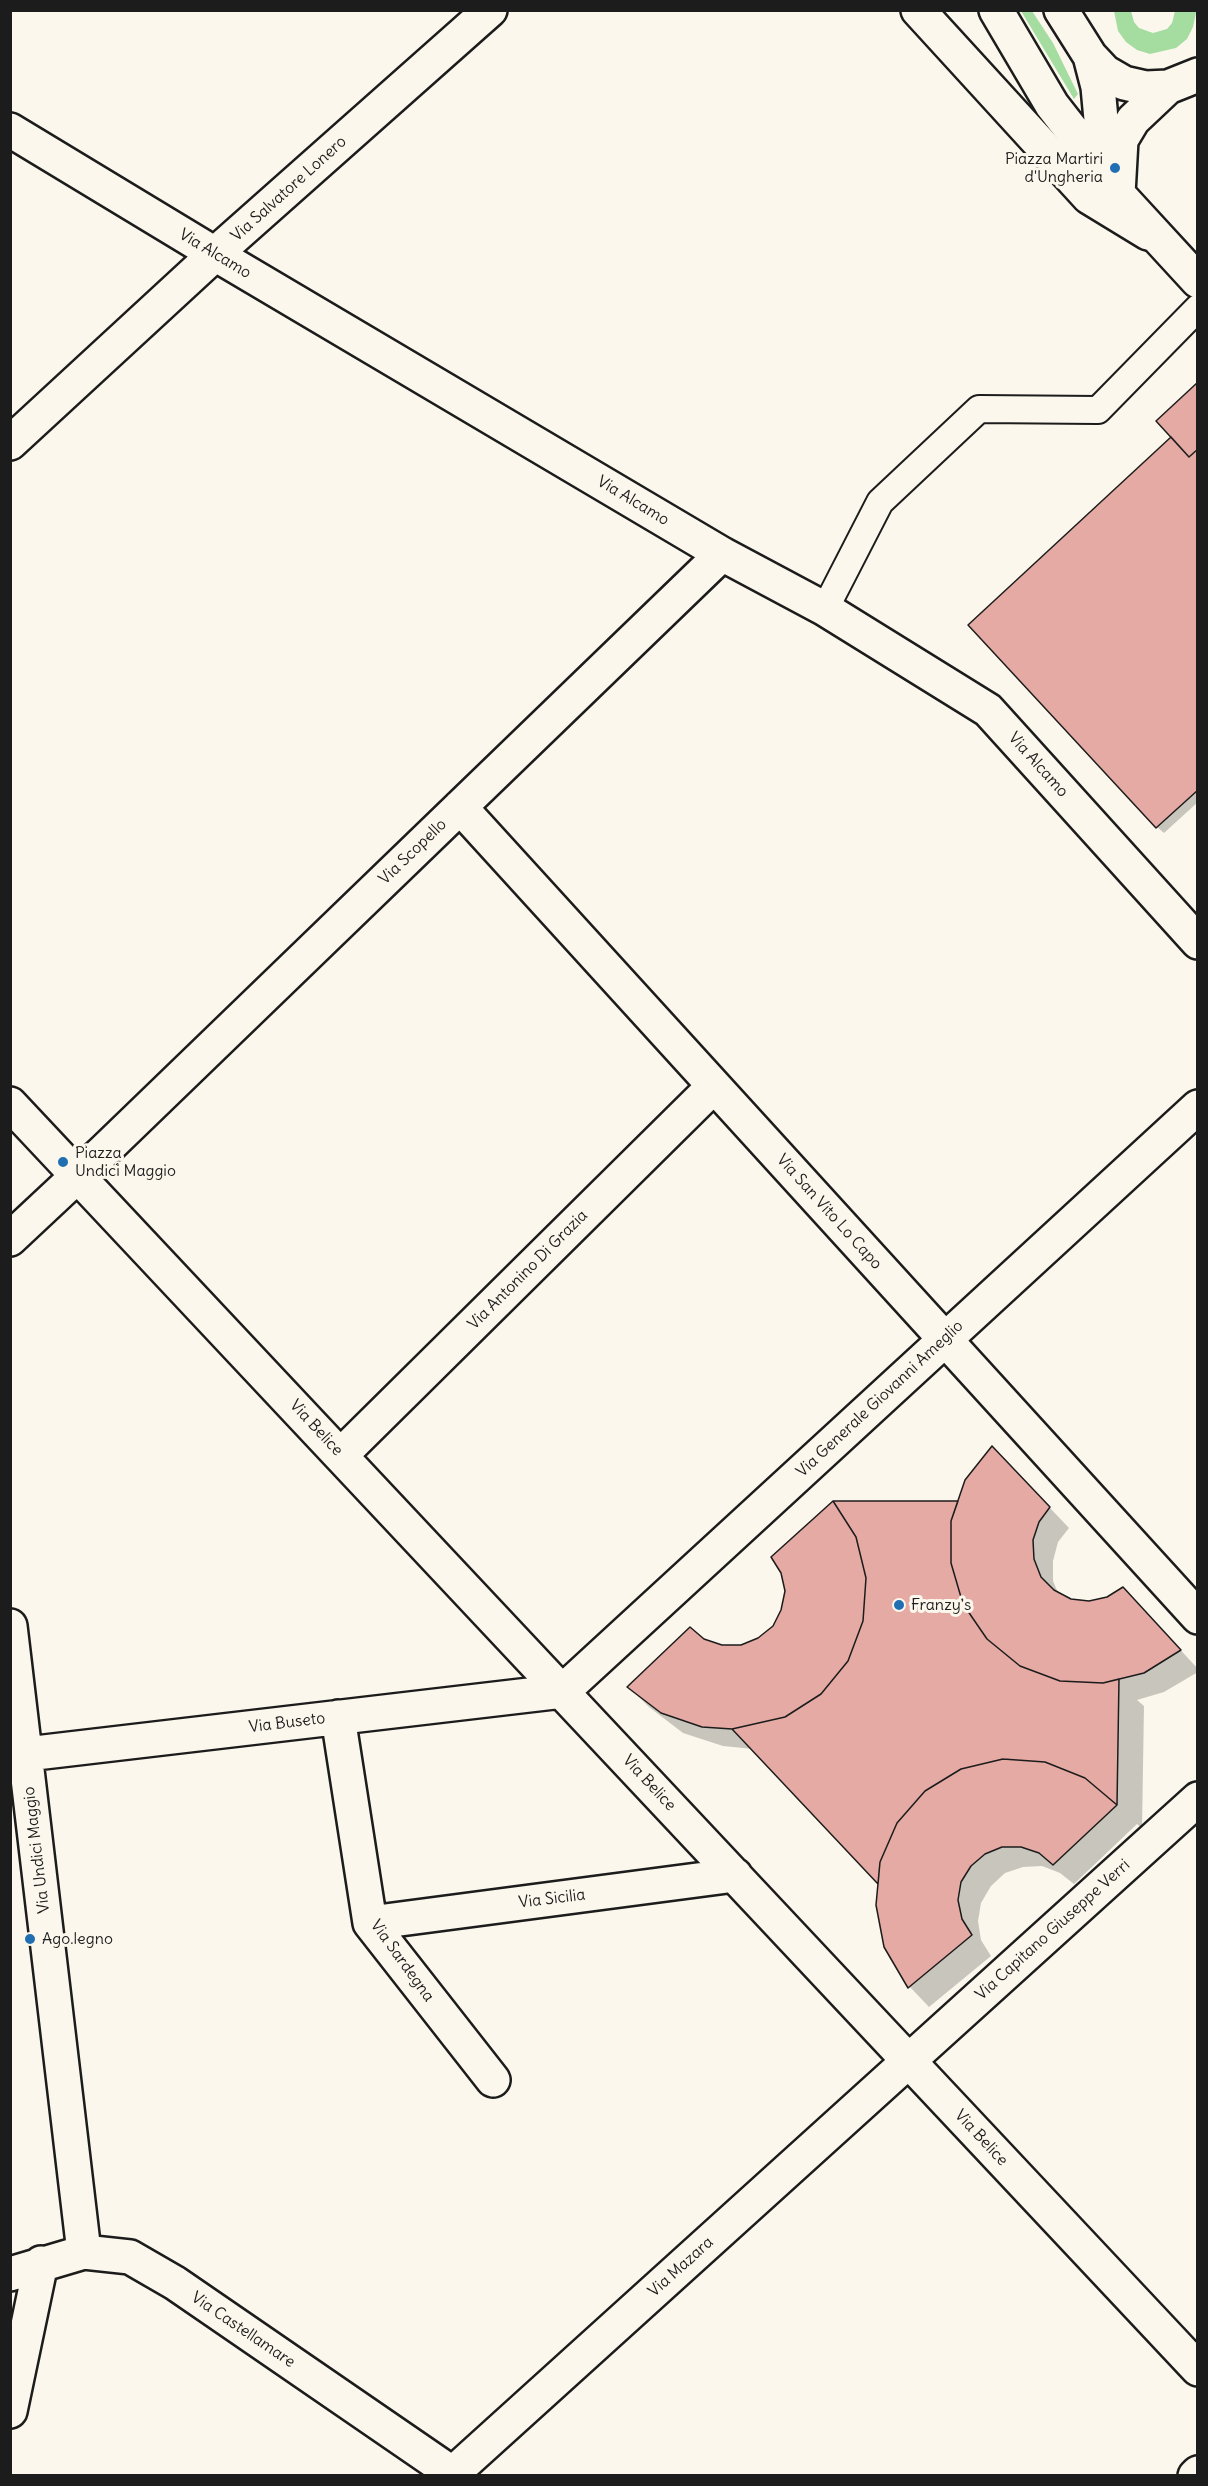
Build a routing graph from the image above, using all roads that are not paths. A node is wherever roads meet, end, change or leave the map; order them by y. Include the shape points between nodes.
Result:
1 (490, 10) edge
2 (918, 10) edge
3 (996, 10) edge
4 (1061, 10) edge
5 (1081, 34) edge
6 (1187, 82) edge
7 (10, 130) edge
8 (1112, 184) junction
9 (1160, 240) junction
10 (215, 254) junction
11 (1197, 281) edge
12 (1197, 308) edge
13 (10, 443) edge
14 (722, 554) junction
15 (825, 609) junction
16 (460, 807) junction
17 (1197, 942) edge
18 (714, 1086) junction
19 (10, 1104) edge
20 (1197, 1107) edge
21 (89, 1186) junction
22 (10, 1239) edge
23 (945, 1340) junction
24 (341, 1455) junction
25 (1197, 1617) edge
26 (10, 1626) edge
27 (563, 1691) junction
28 (338, 1717) junction
29 (18, 1755) edge
30 (1197, 1799) edge
31 (735, 1875) junction
32 (370, 1923) junction
33 (909, 2061) junction
34 (492, 2080) dead end
35 (84, 2252) junction
36 (41, 2263) junction
37 (10, 2274) edge
38 (1197, 2369) edge
39 (10, 2411) edge
40 (453, 2475) edge

1 - 10 street, Via Salvatore Lonero
2 - 9 street via 1089,196
3 - 8 street via 1052,105
4 - 5 street
5 - 6 street via 1105,72 1124,83 1146,88
5 - 8 street via 1098,87
6 - 8 street via 1132,120 1121,140
7 - 10 street, Via Alcamo
8 - 9 street
9 - 11 street
10 - 13 street, Via Salvatore Lonero
10 - 14 street, Via Alcamo
12 - 15 lane via 1098,410 979,409 880,502
14 - 15 street, Via Alcamo
14 - 16 street, Via Scopello
15 - 17 street, Via Alcamo via 988,710
16 - 18 street, Via San Vito Lo Capo
16 - 21 street, Via Scopello via 104,1151
18 - 23 street, Via San Vito Lo Capo
18 - 24 street, Via Antonino Di Grazia
19 - 21 street, Via Belice
20 - 23 street, Via Generale Giovanni Ameglio
21 - 22 street, Via Scopello
21 - 24 street, Via Belice
23 - 25 street, Via San Vito Lo Capo
23 - 27 street, Via Generale Giovanni Ameglio
24 - 27 street, Via Belice
26 - 29 street, Via Undici Maggio
27 - 28 street, Via Buseto
27 - 31 street, Via Belice
28 - 29 street, Via Buseto
28 - 32 street, Via Sardegna
29 - 35 street, Via Undici Maggio
30 - 33 street, Via Capitano Giuseppe Verri
31 - 32 street, Via Sicilia
31 - 33 street, Via Belice
32 - 34 street, Via Sardegna
33 - 38 street, Via Belice
33 - 40 street, Via Mazara
35 - 36 street, Via Castellamare
35 - 40 street, Via Castellamare via 130,2258 175,2283
36 - 37 street, Via Castellamare
36 - 39 street

